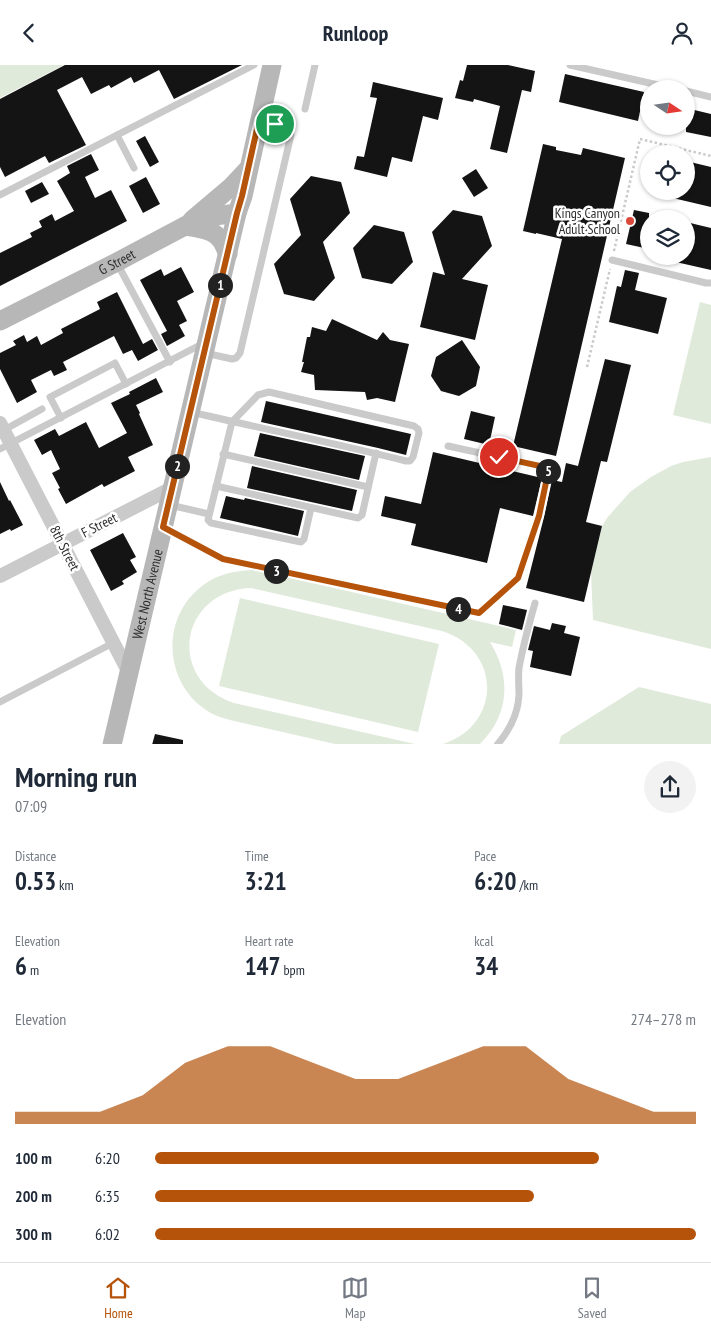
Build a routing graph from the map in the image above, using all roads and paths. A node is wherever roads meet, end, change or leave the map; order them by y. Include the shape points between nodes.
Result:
1 (315, 65) edge
2 (570, 65) edge
3 (265, 66) edge
4 (640, 81) edge
5 (695, 93) edge
6 (711, 97) edge
7 (305, 109) dead end
8 (259, 120) junction
9 (117, 135) junction
10 (711, 156) edge
11 (134, 168) dead end
12 (248, 169) junction
13 (0, 195) edge
14 (237, 213) junction
15 (185, 225) junction
16 (228, 254) junction
17 (612, 260) junction
18 (117, 262) junction
19 (711, 283) edge
20 (0, 321) edge
21 (206, 347) junction
22 (170, 362) junction
23 (587, 367) dead end
24 (126, 384) junction
25 (42, 409) dead end
26 (190, 412) junction
27 (61, 418) junction
28 (232, 421) junction
29 (2, 426) edge
30 (5, 446) edge
31 (448, 446) dead end
32 (376, 453) junction
33 (223, 454) junction
34 (216, 486) junction
35 (368, 487) junction
36 (170, 496) junction
37 (311, 508) junction
38 (209, 514) junction
39 (163, 527) junction
40 (62, 544) junction
41 (0, 576) edge
42 (534, 603) dead end
43 (113, 643) junction
44 (130, 673) junction
45 (0, 702) edge
46 (112, 744) edge
47 (498, 744) edge

1 - 7 lane
2 - 4 lane
3 - 8 street, West North Avenue
3 - 9 lane
5 - 6 lane
8 - 12 street, West North Avenue
8 - 21 lane via 284,126 291,135 240,353 232,359
9 - 11 lane
9 - 13 lane
10 - 17 path via 640,139
12 - 14 street, West North Avenue
12 - 15 street
14 - 15 street, G Street via 200,218
14 - 16 street, West North Avenue
15 - 16 street via 216,235
15 - 18 street, G Street
16 - 21 street, West North Avenue
17 - 19 lane
17 - 23 path
18 - 20 street, G Street
18 - 22 lane
21 - 22 lane
21 - 26 street, West North Avenue
22 - 24 lane
24 - 27 lane
24 - 27 lane via 115,363 50,397
25 - 29 lane
26 - 28 lane
26 - 36 street, West North Avenue
27 - 30 lane
28 - 32 lane
28 - 32 lane via 258,395 269,392 418,429 410,461
28 - 33 lane
29 - 30 street, 8th Street
30 - 40 street, 8th Street
31 - 39 lane via 549,468 539,516 518,578 479,613 223,559
32 - 35 lane
33 - 34 lane
33 - 35 lane
34 - 37 lane
34 - 38 lane
35 - 37 lane via 362,515 358,518
36 - 38 lane
36 - 39 street, West North Avenue
36 - 40 street, F Street
37 - 38 lane via 301,543 211,523
39 - 44 street, West North Avenue
40 - 41 street, F Street
40 - 43 street, 8th Street
42 - 47 lane via 519,670 518,706 513,722
43 - 44 street, 8th Street
43 - 45 lane
44 - 46 street, West North Avenue

